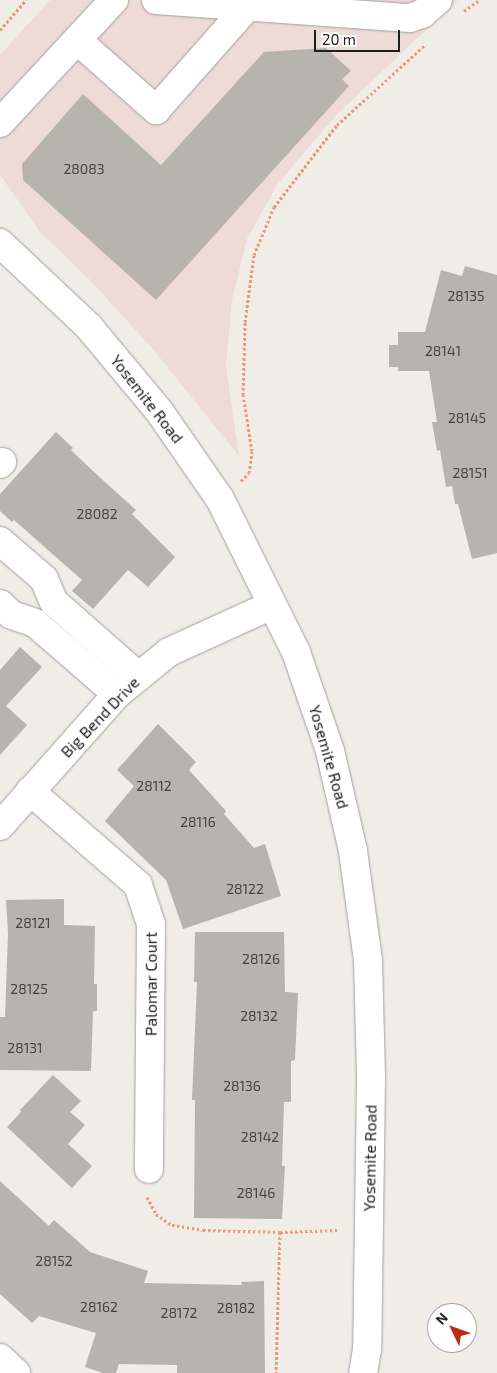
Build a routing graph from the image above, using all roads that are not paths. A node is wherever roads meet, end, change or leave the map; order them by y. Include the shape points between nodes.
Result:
1 (114, 0) edge
2 (156, 0) edge
3 (248, 6) junction
4 (449, 7) edge
5 (77, 40) junction
6 (0, 123) edge
7 (0, 243) edge
8 (0, 541) edge
9 (54, 602) junction
10 (0, 604) edge
11 (272, 605) junction
12 (35, 623) junction
13 (139, 676) junction
14 (117, 694) junction
15 (30, 791) junction
16 (0, 826) edge
17 (149, 1169) road end
18 (0, 1358) edge
19 (16, 1373) edge
20 (364, 1373) edge

1 - 5 street
2 - 3 street
3 - 4 street via 409,18
3 - 5 street via 156,110
5 - 6 street
7 - 11 street, Yosemite Road via 89,327 159,411 220,499
8 - 9 street via 44,579
9 - 12 street
9 - 13 street
10 - 12 street via 12,615
11 - 13 street, Big Bend Drive via 169,652
11 - 20 street, Yosemite Road via 296,652 330,751 353,851 368,960 371,1080
12 - 14 street
13 - 14 street, Big Bend Drive
14 - 15 street, Big Bend Drive
15 - 16 street, Big Bend Drive
15 - 17 street, Palomar Court via 138,884 151,924
18 - 19 street

